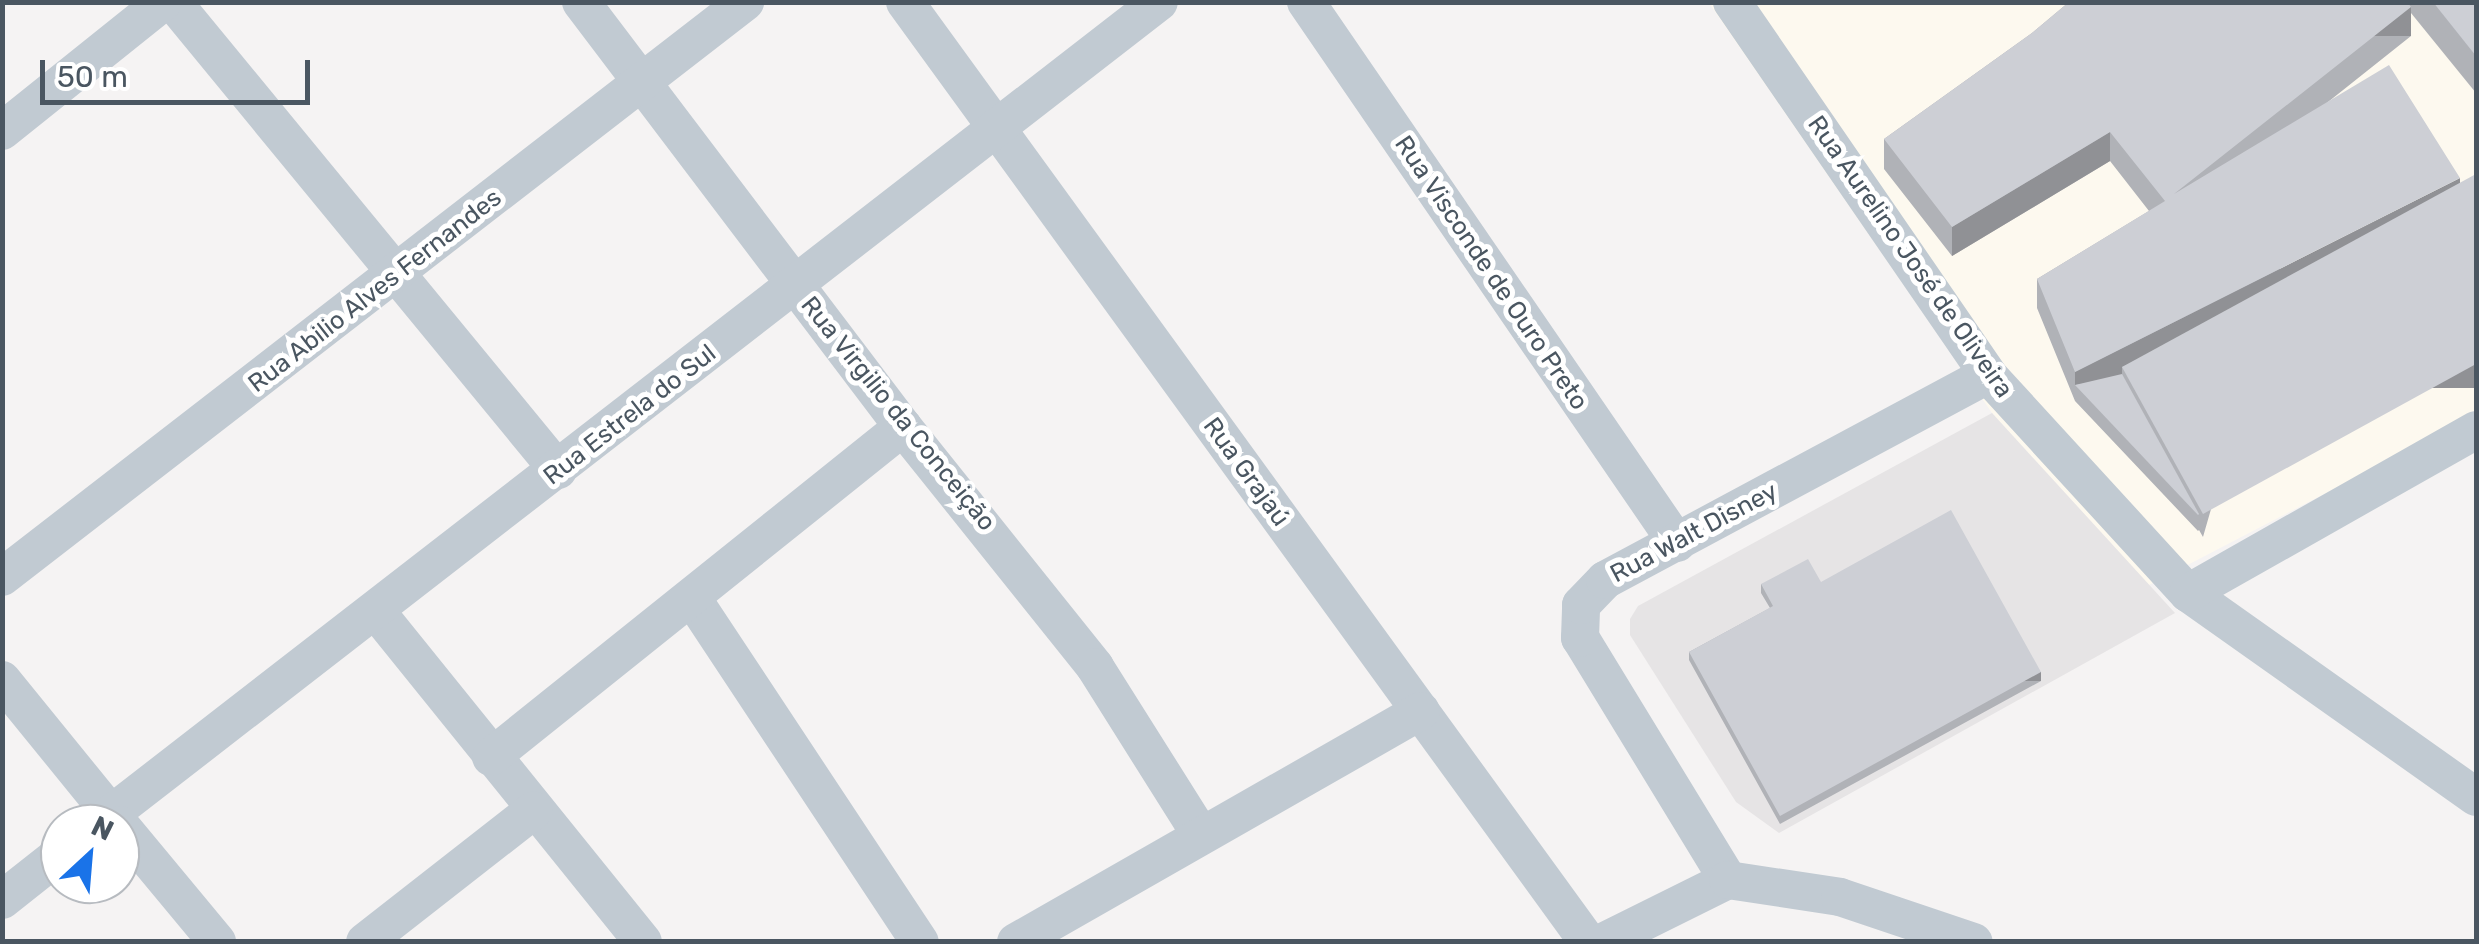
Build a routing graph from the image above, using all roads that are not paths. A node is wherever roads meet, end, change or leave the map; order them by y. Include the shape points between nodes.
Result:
1 (162, 2) edge
2 (173, 2) edge
3 (582, 2) edge
4 (745, 2) edge
5 (905, 2) edge
6 (1159, 2) edge
7 (1306, 2) edge
8 (1732, 2) edge
9 (644, 84) junction
10 (2, 131) edge
11 (997, 131) junction
12 (396, 274) junction
13 (796, 288) junction
14 (1988, 375) junction
15 (903, 427) junction
16 (2476, 430) edge
17 (558, 470) junction
18 (1677, 543) junction
19 (2, 577) edge
20 (2188, 593) junction
21 (694, 601) junction
22 (376, 610) junction
23 (2, 680) edge
24 (1421, 711) junction
25 (491, 757) junction
26 (2476, 797) edge
27 (98, 804) edge
28 (134, 804) edge
29 (534, 810) junction
30 (1201, 836) junction
31 (140, 854) edge
32 (40, 870) edge
33 (1728, 880) junction
34 (2, 900) edge
35 (216, 942) edge
36 (365, 942) edge
37 (644, 942) edge
38 (920, 942) edge
39 (1016, 942) edge
40 (1588, 942) edge
41 (1602, 942) edge
42 (1974, 942) edge

1 - 10 street
2 - 12 street
3 - 9 street, Rua Virgilio da Conceição
4 - 9 street, Rua Abilio Alves Fernandes
5 - 11 street, Rua Grajaú
6 - 11 street, Rua Estrela do Sul
7 - 18 street, Rua Visconde de Ouro Preto
8 - 14 street, Rua Aurelino José de Oliveira
9 - 12 street, Rua Abilio Alves Fernandes
9 - 13 street, Rua Virgilio da Conceição
11 - 13 street, Rua Estrela do Sul
11 - 24 street, Rua Grajaú
12 - 17 street
12 - 19 street, Rua Abilio Alves Fernandes
13 - 15 street, Rua Virgilio da Conceição
13 - 17 street, Rua Estrela do Sul
14 - 18 street, Rua Walt Disney
14 - 20 street, Rua Aurelino José de Oliveira
15 - 21 street
15 - 30 street, Rua Virgilio da Conceição via 1095,667
16 - 20 street
17 - 22 street, Rua Estrela do Sul
18 - 33 street, Rua Walt Disney via 1605,580 1581,605 1577,626
20 - 26 street, Rua Aurelino José de Oliveira
21 - 25 street
21 - 38 street
22 - 25 street
22 - 28 street, Rua Estrela do Sul
23 - 27 street
24 - 30 street
24 - 40 street, Rua Grajaú
25 - 29 street
29 - 36 street
29 - 37 street
30 - 39 street
31 - 35 street
32 - 34 street
33 - 41 street
33 - 42 street via 1840,897

